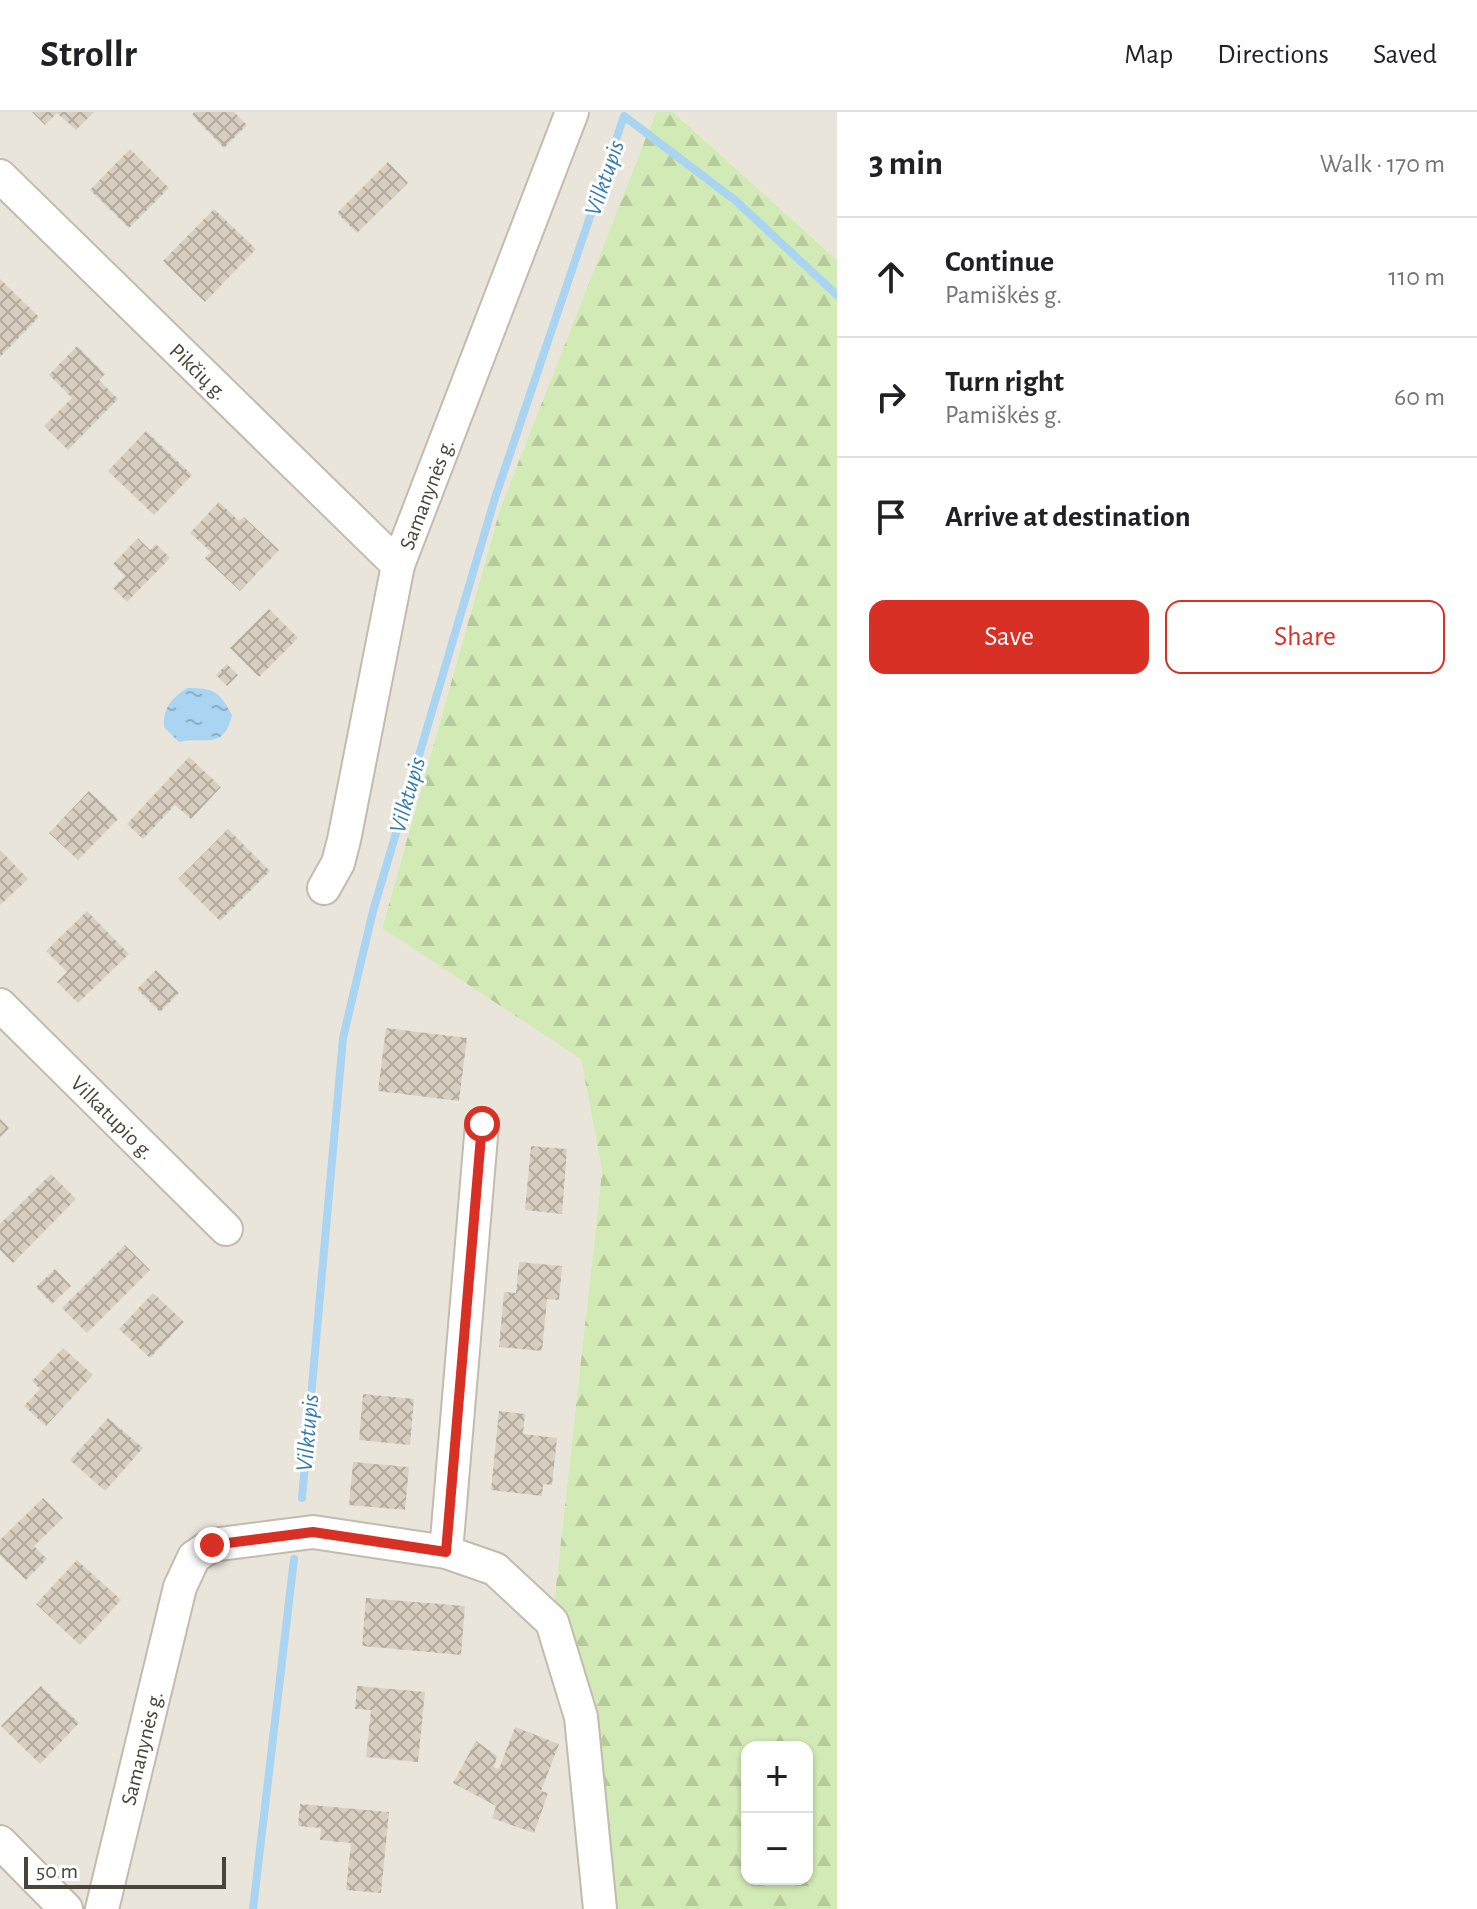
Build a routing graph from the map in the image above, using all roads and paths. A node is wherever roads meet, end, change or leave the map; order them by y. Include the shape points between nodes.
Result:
1 (572, 112) edge
2 (0, 176) edge
3 (398, 565) junction
4 (324, 888) dead end
5 (0, 1005) edge
6 (482, 1124) dead end
7 (226, 1229) dead end
8 (446, 1552) junction
9 (0, 1842) edge
10 (66, 1909) edge
11 (102, 1909) edge
12 (600, 1909) edge

1 - 3 street, Samanynės g.
2 - 3 street, Pikčių g.
3 - 4 street, Samanynės g. via 344,840
5 - 7 street, Vilkatupio g.
6 - 8 street
8 - 11 street, Samanynės g. via 313,1532 212,1545 194,1557 180,1587
8 - 12 street, Samanynės g. via 495,1569 552,1622 581,1717
9 - 10 street

